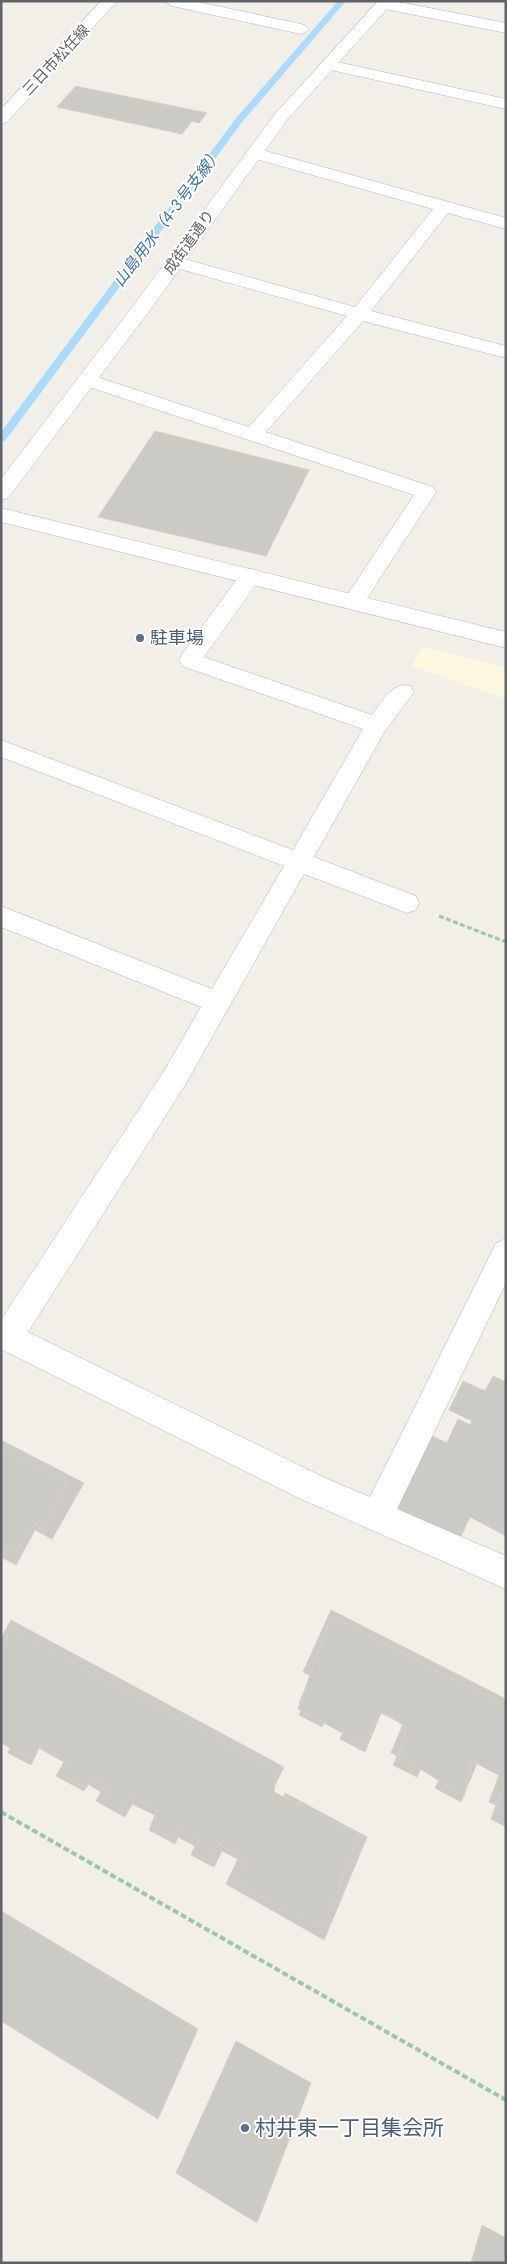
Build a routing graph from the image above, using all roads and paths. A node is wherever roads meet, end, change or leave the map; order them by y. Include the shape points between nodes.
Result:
1 (110, 1) edge
2 (172, 1) edge
3 (386, 3) edge
4 (506, 28) edge
5 (301, 29) dead end
6 (328, 65) junction
7 (506, 104) edge
8 (1, 119) edge
9 (254, 153) junction
10 (444, 207) junction
11 (506, 224) edge
12 (175, 262) junction
13 (359, 314) junction
14 (506, 352) edge
15 (87, 380) junction
16 (254, 434) junction
17 (1, 493) edge
18 (1, 515) edge
19 (251, 576) junction
20 (354, 601) junction
21 (506, 640) edge
22 (403, 692) dead end
23 (377, 725) junction
24 (4, 754) edge
25 (297, 862) junction
26 (408, 904) joint
27 (1, 916) edge
28 (506, 942) edge
29 (219, 1003) junction
30 (506, 1252) edge
31 (4, 1335) edge
32 (377, 1516) junction
33 (506, 1573) edge
34 (1, 1812) edge
35 (506, 2100) edge

1 - 8 street, 三日市松任線
2 - 5 street
3 - 4 street
3 - 6 street, 成街道通り
6 - 7 street
6 - 9 street, 成街道通り via 281,117
9 - 10 street
9 - 12 street, 成街道通り
10 - 11 street
10 - 13 street
12 - 13 street
12 - 15 street, 成街道通り
13 - 14 street
13 - 16 street
15 - 16 street
15 - 17 street, 成街道通り
16 - 20 street via 426,492
18 - 19 street
19 - 20 street
19 - 23 street via 190,660
20 - 21 street
22 - 23 street
23 - 25 street
24 - 25 street
25 - 26 street
25 - 29 street
26 - 28 path
27 - 29 street
29 - 31 street via 174,1079
30 - 32 street
31 - 32 street via 314,1489
32 - 33 street
34 - 35 path

